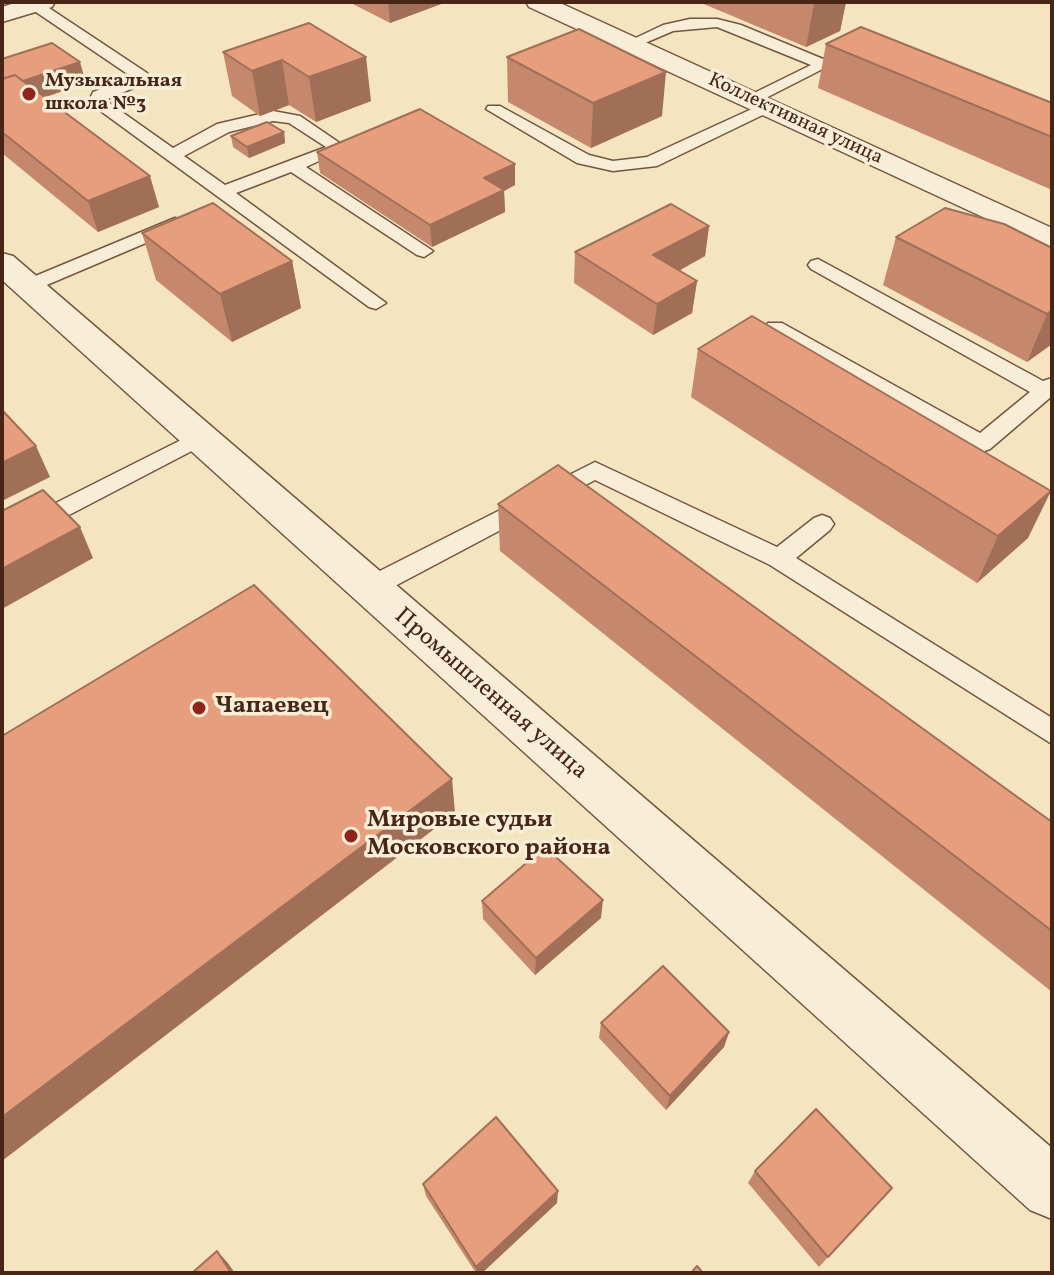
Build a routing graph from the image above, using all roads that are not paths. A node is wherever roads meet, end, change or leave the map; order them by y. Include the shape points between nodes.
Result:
1 (538, 2) edge
2 (39, 3) edge
3 (2, 15) edge
4 (631, 44) junction
5 (870, 50) edge
6 (823, 64) junction
7 (759, 103) junction
8 (494, 109) dead end
9 (172, 155) junction
10 (293, 166) junction
11 (225, 199) junction
12 (190, 218) edge
13 (1052, 240) edge
14 (424, 251) dead end
15 (818, 265) dead end
16 (15, 275) edge
17 (376, 303) dead end
18 (775, 327) edge
19 (1049, 388) edge
20 (199, 438) junction
21 (822, 524) dead end
22 (2, 541) edge
23 (779, 559) junction
24 (369, 588) junction
25 (1052, 732) edge
26 (1052, 1188) edge

1 - 4 street, Коллективная улица
2 - 3 street
2 - 9 lane via 141,76 99,95 97,101
4 - 6 lane via 668,28 717,23
4 - 7 street, Коллективная улица
5 - 6 lane via 860,46
6 - 7 lane
7 - 8 lane via 651,162 613,166 583,159
7 - 13 street, Коллективная улица
9 - 10 lane via 223,128 273,116 294,119 339,148
9 - 11 lane
10 - 11 lane
10 - 14 lane
11 - 17 lane
12 - 16 lane
15 - 19 lane
16 - 20 street, Промышленная улица
18 - 19 lane via 982,444
20 - 22 lane
20 - 24 street, Промышленная улица
21 - 23 lane
23 - 24 lane via 595,470
23 - 25 lane
24 - 26 street, Промышленная улица

